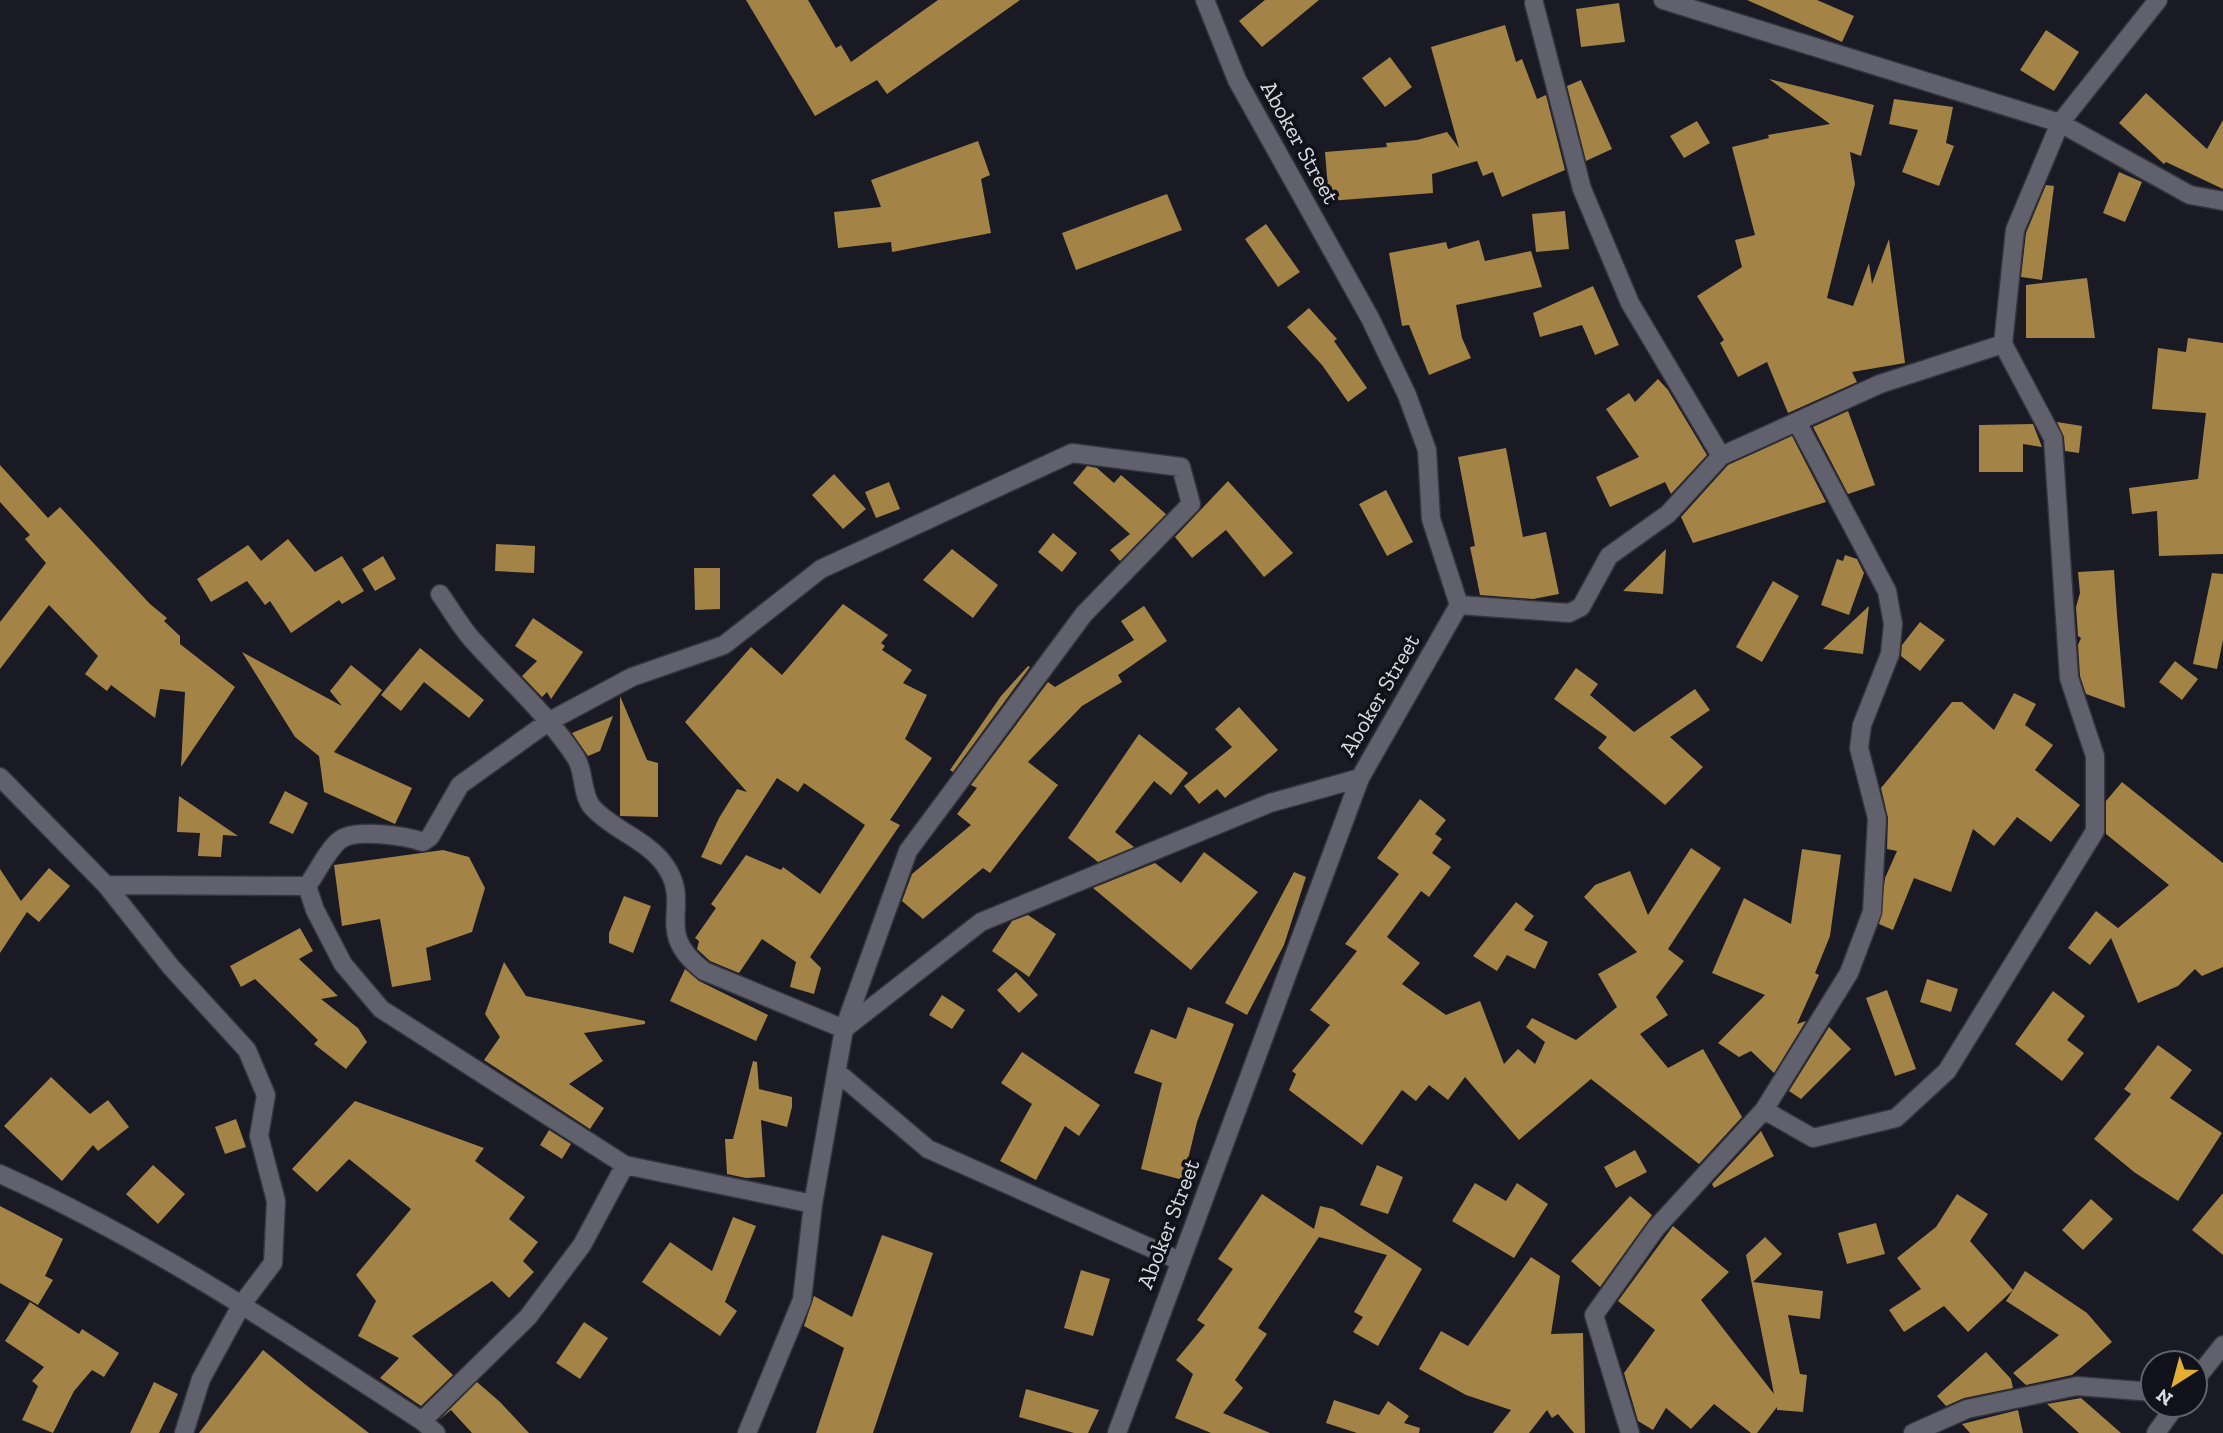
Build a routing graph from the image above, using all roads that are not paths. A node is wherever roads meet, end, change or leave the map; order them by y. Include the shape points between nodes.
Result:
1 (1205, 0) edge
2 (1663, 0) edge
3 (2158, 0) edge
4 (1539, 1) edge
5 (2060, 122) junction
6 (2223, 201) edge
7 (2003, 344) junction
8 (1797, 422) junction
9 (1721, 456) junction
10 (440, 594) dead end
11 (1459, 605) junction
12 (548, 722) junction
13 (0, 776) edge
14 (1360, 778) junction
15 (106, 886) junction
16 (307, 886) junction
17 (844, 1029) junction
18 (837, 1072) junction
19 (1764, 1110) junction
20 (625, 1165) junction
21 (0, 1174) edge
22 (813, 1204) junction
23 (1180, 1261) junction
24 (243, 1304) junction
25 (2223, 1345) edge
26 (2209, 1362) edge
27 (2139, 1391) edge
28 (429, 1427) edge
29 (184, 1433) edge
30 (747, 1433) edge
31 (1117, 1433) edge
32 (1630, 1433) edge
33 (1913, 1433) edge

1 - 11 street, Aboker Street via 1237,80 1370,318 1407,395 1427,450 1431,519
2 - 5 street
3 - 5 street
4 - 9 street via 1588,202 1630,303
5 - 6 street via 2190,195
5 - 7 street via 2015,230
7 - 8 street via 1880,384
7 - 19 street via 2053,438 2069,678 2095,756 2095,831 1947,1071 1896,1118 1813,1138
8 - 9 street
8 - 19 street via 1887,591 1893,624 1889,654 1862,725 1859,748 1877,818 1872,912 1849,973
9 - 11 street via 1668,514 1609,556 1581,607 1569,612
10 - 12 street via 468,635
11 - 14 street, Aboker Street
12 - 16 street via 460,785 423,842 404,836 355,835 340,840
12 - 17 street via 578,760 590,805 661,860 675,880 676,941 686,957 704,971
12 - 17 street via 632,677 724,645 821,569 1072,453 1181,467 1191,504 1084,614 908,851
13 - 15 street
14 - 17 street via 1270,803 981,922
14 - 23 street, Aboker Street
15 - 16 street
15 - 24 street via 247,1050 265,1095 259,1136 276,1201 273,1263
16 - 20 street via 343,964 381,1009
17 - 18 street
18 - 22 street
18 - 23 street via 928,1149
19 - 32 street via 1656,1228 1594,1315
20 - 22 street
20 - 28 street via 582,1245 528,1317
21 - 24 street
22 - 30 street via 802,1300
23 - 31 street, Aboker Street
24 - 28 street
24 - 29 street via 201,1379
25 - 26 street
27 - 33 street via 2077,1386 1967,1409

